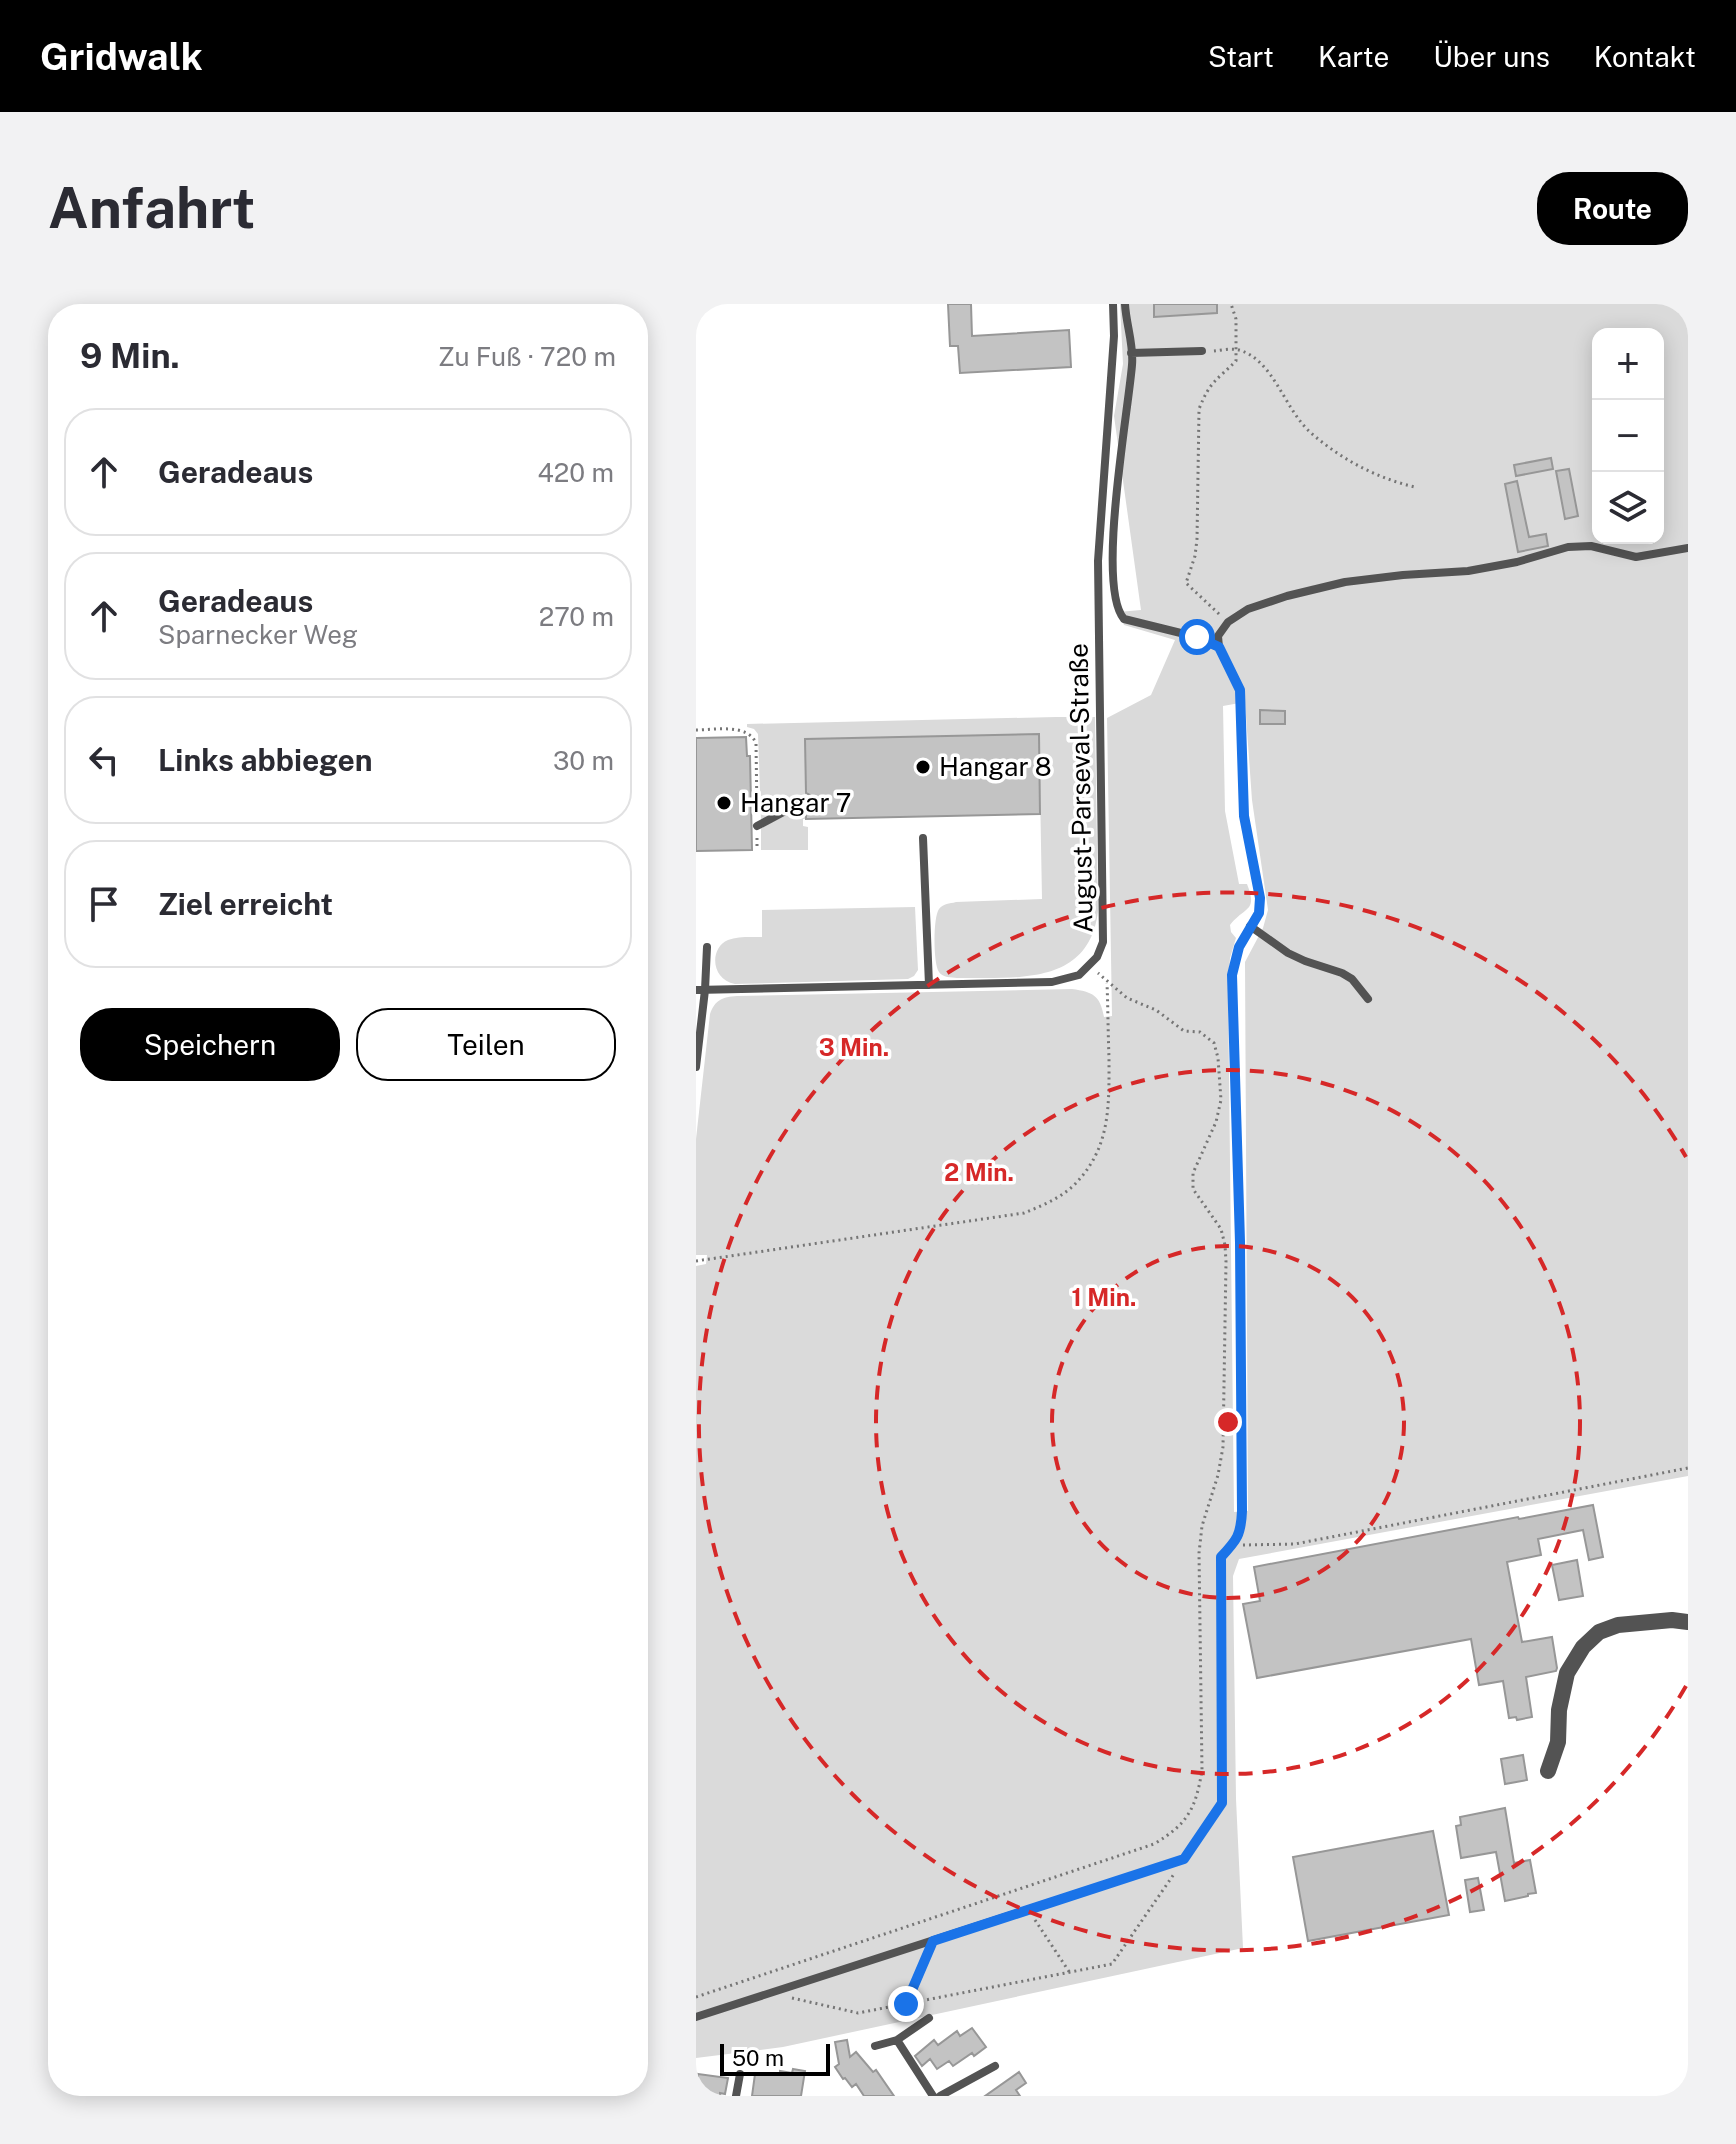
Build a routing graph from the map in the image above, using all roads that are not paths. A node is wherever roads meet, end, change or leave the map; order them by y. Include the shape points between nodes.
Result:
1 (1113, 304) edge
2 (1125, 304) edge
3 (1202, 351) road end
4 (1131, 353) junction
5 (1688, 548) edge
6 (1219, 647) junction
7 (806, 800) dead end
8 (757, 826) road end
9 (923, 838) dead end
10 (1250, 926) junction
11 (707, 947) dead end
12 (929, 985) junction
13 (701, 990) edge
14 (1368, 999) dead end
15 (696, 1067) edge
16 (1688, 1622) edge
17 (1548, 1771) dead end
18 (696, 2017) edge
19 (929, 2018) dead end
20 (897, 2040) junction
21 (875, 2046) dead end
22 (995, 2066) dead end
23 (740, 2074) dead end
24 (736, 2096) edge
25 (933, 2096) edge
26 (940, 2096) edge

1 - 12 lane, August-Parseval-Straße via 1098,561 1103,942 1079,975 1052,982
2 - 4 lane
3 - 4 lane
4 - 6 lane via 1112,548 1118,612 1124,619
5 - 6 lane via 1636,557 1591,546 1568,547 1468,571 1345,582 1248,609 1228,622 1218,636
6 - 10 lane via 1240,690 1244,816 1260,898 1259,913
7 - 8 lane
9 - 12 lane
10 - 14 lane via 1288,953 1352,979
10 - 18 lane via 1232,975 1242,1511 1237,1540 1221,1557 1222,1803 1184,1859
11 - 13 lane
12 - 13 lane, August-Parseval-Straße
13 - 15 lane
16 - 17 street via 1618,1625 1599,1632 1583,1647 1567,1673 1558,1742
19 - 20 lane
20 - 21 lane
20 - 25 lane
22 - 26 lane
23 - 24 lane

